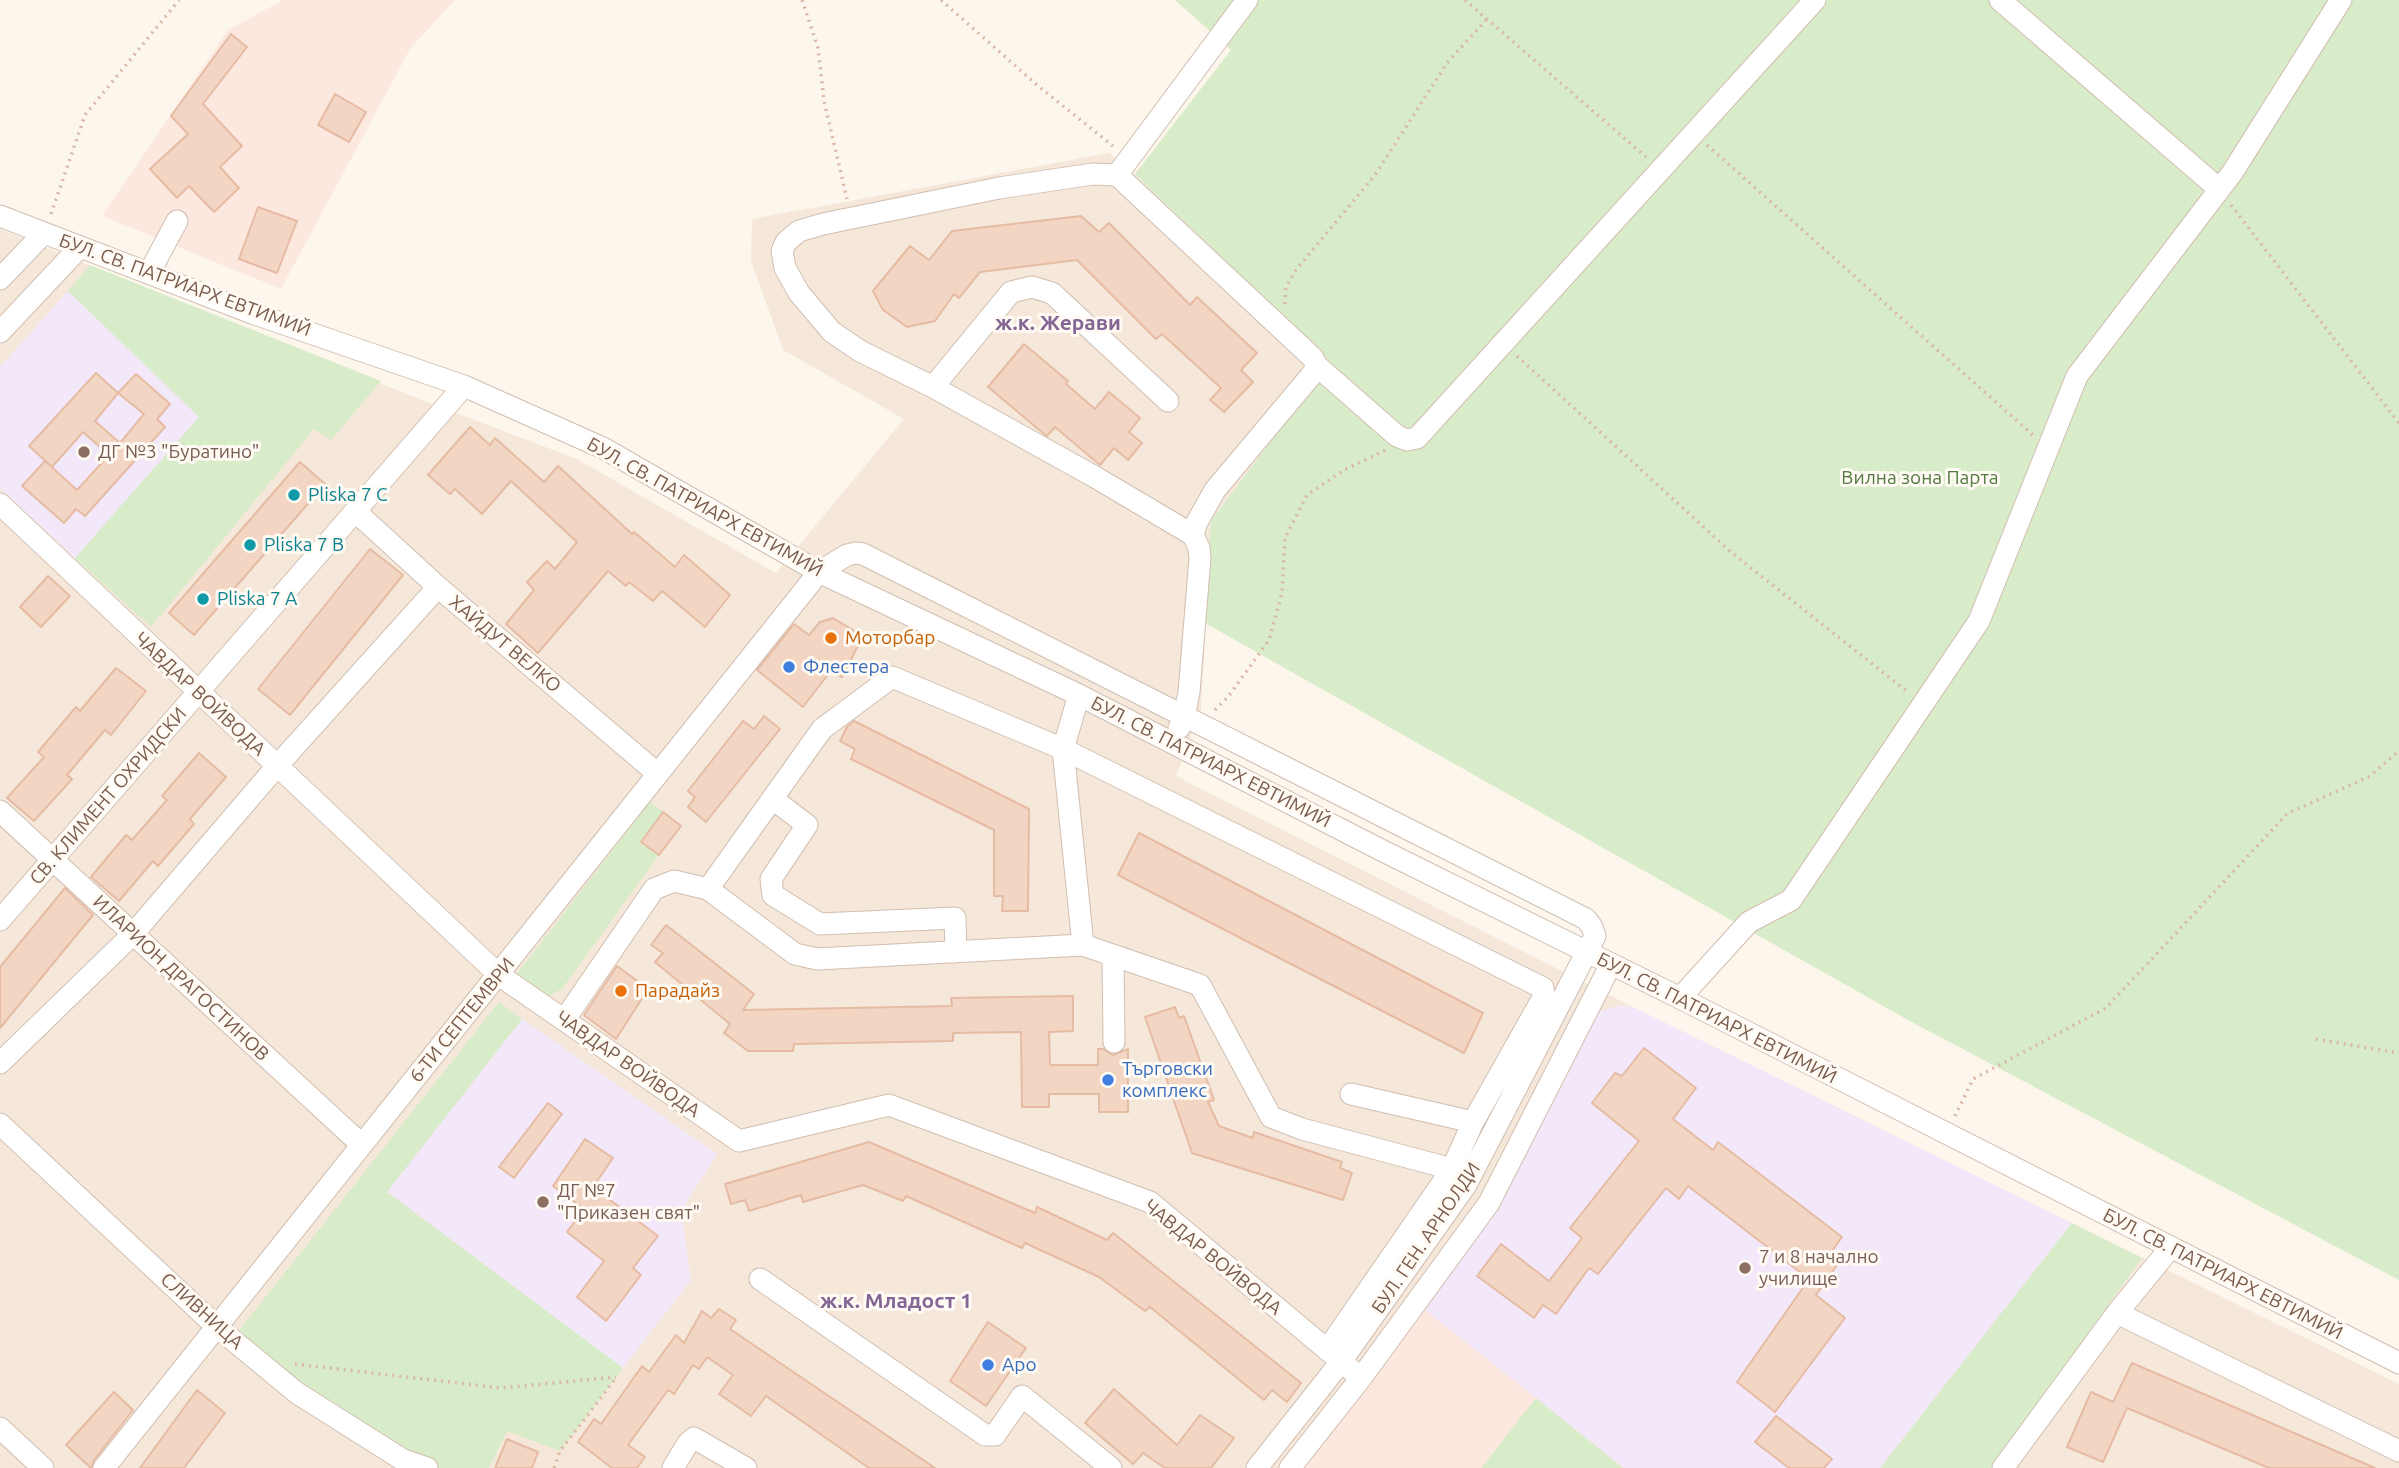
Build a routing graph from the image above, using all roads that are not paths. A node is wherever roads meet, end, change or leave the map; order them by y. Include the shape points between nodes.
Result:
1 (1247, 0) edge
2 (1815, 0) edge
3 (2000, 0) edge
4 (2341, 0) edge
5 (1123, 167) junction
6 (2220, 189) junction
7 (0, 216) edge
8 (177, 221) dead end
9 (44, 233) junction
10 (80, 247) junction
11 (149, 273) junction
12 (0, 279) edge
13 (0, 332) edge
14 (1315, 365) junction
15 (464, 386) junction
16 (933, 387) junction
17 (1168, 401) dead end
18 (0, 505) edge
19 (355, 511) junction
20 (1193, 535) junction
21 (820, 572) junction
22 (438, 587) junction
23 (198, 692) junction
24 (1079, 695) junction
25 (1192, 722) junction
26 (1171, 742) junction
27 (1063, 749) junction
28 (277, 766) junction
29 (658, 774) junction
30 (773, 799) junction
31 (0, 811) edge
32 (52, 859) junction
33 (708, 889) junction
34 (0, 920) edge
35 (133, 934) junction
36 (1083, 945) junction
37 (957, 952) junction
38 (1586, 952) junction
39 (1113, 955) junction
40 (1611, 964) junction
41 (499, 975) junction
42 (1553, 995) junction
43 (1681, 998) junction
44 (565, 1019) junction
45 (1114, 1042) dead end
46 (0, 1063) edge
47 (1352, 1094) dead end
48 (1473, 1122) junction
49 (0, 1124) edge
50 (362, 1145) junction
51 (1452, 1169) junction
52 (2171, 1247) junction
53 (760, 1279) dead end
54 (2117, 1313) junction
55 (217, 1327) junction
56 (1334, 1357) junction
57 (2399, 1363) edge
58 (1361, 1378) junction
59 (0, 1428) edge
60 (2399, 1451) edge
61 (43, 1468) edge
62 (104, 1468) edge
63 (427, 1468) edge
64 (673, 1468) edge
65 (746, 1468) edge
66 (1111, 1468) edge
67 (1257, 1468) edge
68 (1290, 1468) edge
69 (2003, 1468) edge

1 - 5 street
2 - 14 street via 1417,438 1407,440 1386,428
3 - 6 street
4 - 6 street
5 - 14 street
5 - 16 street via 850,218 799,231 786,242 782,251 785,268 799,293 832,332
6 - 43 street via 2077,376 1979,621 1791,900 1749,922
7 - 9 street, БУЛ. СВ. ПАТРИАРХ ЕВТИМИЙ
8 - 11 street
9 - 10 street, БУЛ. СВ. ПАТРИАРХ ЕВТИМИЙ
9 - 12 street
10 - 11 street, БУЛ. СВ. ПАТРИАРХ ЕВТИМИЙ
10 - 13 street
11 - 15 street, БУЛ. СВ. ПАТРИАРХ ЕВТИМИЙ
14 - 20 street via 1314,372 1215,490
15 - 19 street, СВ. КЛИМЕНТ ОХРИДСКИ
15 - 21 street, БУЛ. СВ. ПАТРИАРХ ЕВТИМИЙ via 603,448
16 - 17 street via 1011,292 1032,287 1052,293
16 - 20 street
18 - 23 street, ЧАВДАР ВОЙВОДА
19 - 22 street, ХАЙДУТ ВЕЛКО
19 - 23 street, СВ. КЛИМЕНТ ОХРИДСКИ
20 - 25 street via 1200,558 1189,692
21 - 24 street, БУЛ. СВ. ПАТРИАРХ ЕВТИМИЙ
21 - 25 street via 847,555 863,554
21 - 29 street, 6-ТИ СЕПТЕМВРИ
22 - 28 street
22 - 29 street, ХАЙДУТ ВЕЛКО
23 - 28 street, ЧАВДАР ВОЙВОДА
23 - 32 street, СВ. КЛИМЕНТ ОХРИДСКИ
24 - 26 street, БУЛ. СВ. ПАТРИАРХ ЕВТИМИЙ
24 - 27 street
25 - 26 street
25 - 38 street via 1586,919 1595,936
26 - 38 street, БУЛ. СВ. ПАТРИАРХ ЕВТИМИЙ
27 - 30 street via 892,677 822,729
27 - 36 street
27 - 42 street
28 - 35 street
28 - 41 street, ЧАВДАР ВОЙВОДА
29 - 41 street, 6-ТИ СЕПТЕМВРИ
30 - 33 street
30 - 37 street via 807,825 771,879 773,895 820,924 955,918
31 - 32 street, ИЛАРИОН ДРАГОСТИНОВ
32 - 34 street, СВ. КЛИМЕНТ ОХРИДСКИ
32 - 35 street, ИЛАРИОН ДРАГОСТИНОВ
33 - 37 street via 795,954 817,960
33 - 44 street via 674,881 654,889
35 - 46 street
35 - 50 street, ИЛАРИОН ДРАГОСТИНОВ
36 - 37 street
36 - 39 street
38 - 40 street, БУЛ. СВ. ПАТРИАРХ ЕВТИМИЙ
38 - 42 street, БУЛ. ГЕН. АРНОЛДИ
39 - 45 street
39 - 51 street via 1200,985 1271,1117
40 - 43 street, БУЛ. СВ. ПАТРИАРХ ЕВТИМИЙ
40 - 58 street, БУЛ. ГЕН. АРНОЛДИ via 1489,1203
41 - 44 street, ЧАВДАР ВОЙВОДА
41 - 50 street, 6-ТИ СЕПТЕМВРИ
42 - 48 street
42 - 56 street, БУЛ. ГЕН. АРНОЛДИ via 1466,1185
43 - 52 street, БУЛ. СВ. ПАТРИАРХ ЕВТИМИЙ
44 - 56 street, ЧАВДАР ВОЙВОДА via 739,1141 889,1105 1150,1202
47 - 48 street
48 - 51 street
49 - 55 street, СЛИВНИЦА
50 - 55 street, 6-ТИ СЕПТЕМВРИ
51 - 56 street
52 - 54 street
52 - 57 street, БУЛ. СВ. ПАТРИАРХ ЕВТИМИЙ
53 - 66 street via 985,1436 995,1435 1024,1396
54 - 60 street
54 - 69 street
55 - 62 street, 6-ТИ СЕПТЕМВРИ
55 - 63 street, СЛИВНИЦА via 297,1393 403,1460
56 - 58 street, ЧАВДАР ВОЙВОДА
56 - 67 street, БУЛ. ГЕН. АРНОЛДИ
58 - 68 street, БУЛ. ГЕН. АРНОЛДИ
59 - 61 street
64 - 65 street via 694,1438

